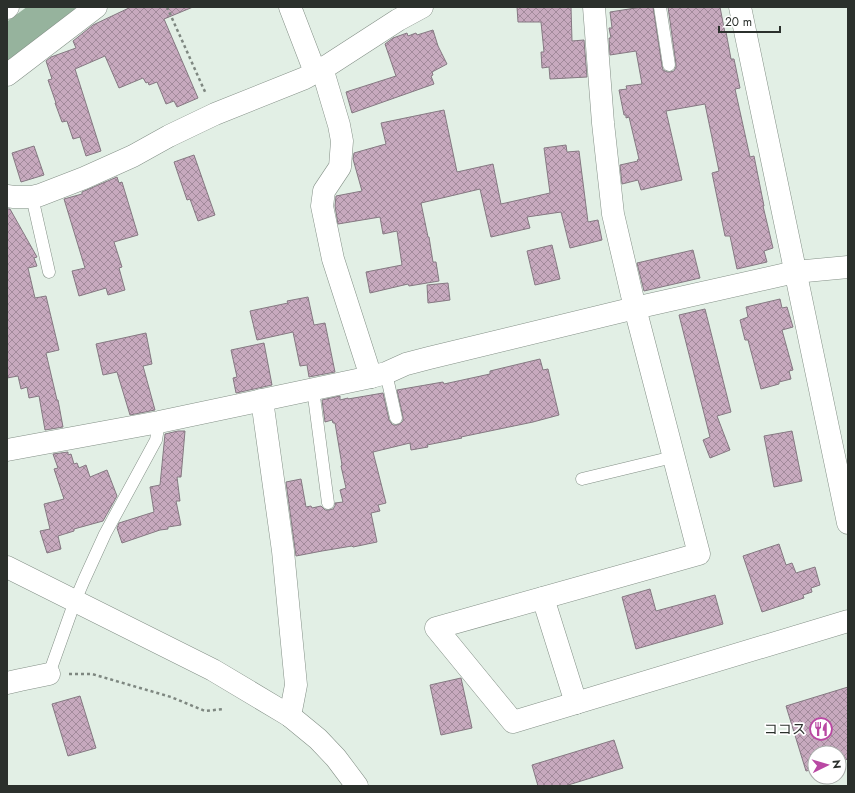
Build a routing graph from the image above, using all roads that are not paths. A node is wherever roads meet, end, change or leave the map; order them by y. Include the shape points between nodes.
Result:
1 (96, 7) edge
2 (290, 7) edge
3 (422, 7) edge
4 (594, 7) edge
5 (660, 7) edge
6 (740, 7) edge
7 (669, 65) dead end
8 (319, 70) junction
9 (7, 75) edge
10 (7, 196) edge
11 (32, 197) junction
12 (848, 267) edge
13 (49, 272) dead end
14 (795, 272) junction
15 (635, 308) junction
16 (379, 375) junction
17 (313, 389) junction
18 (262, 400) junction
19 (396, 418) dead end
20 (159, 422) junction
21 (7, 450) edge
22 (673, 457) junction
23 (582, 479) dead end
24 (328, 503) dead end
25 (848, 523) edge
26 (7, 567) edge
27 (543, 598) junction
28 (75, 601) junction
29 (848, 621) edge
30 (49, 674) joint
31 (7, 683) edge
32 (576, 703) junction
33 (290, 716) junction
34 (357, 786) edge

1 - 9 street
2 - 8 street
3 - 8 street
4 - 15 street via 613,214
5 - 7 lane
6 - 14 street
8 - 11 street via 215,114 168,136 134,156
8 - 16 street via 339,125 342,141 340,167 324,191 322,206 333,259
10 - 11 street
11 - 13 lane
12 - 14 street
14 - 15 street
14 - 25 street
15 - 16 street via 406,364
15 - 22 street
16 - 17 street
16 - 19 lane
17 - 18 street
17 - 24 lane
18 - 20 street
18 - 33 street via 283,551 296,685
20 - 21 street
20 - 28 lane via 156,440 105,534
22 - 23 lane
22 - 27 street via 699,554
26 - 28 street
27 - 32 street
27 - 32 street via 436,628 513,722
28 - 30 lane
28 - 33 street via 213,670
29 - 32 street
30 - 31 street
33 - 34 street via 318,739

